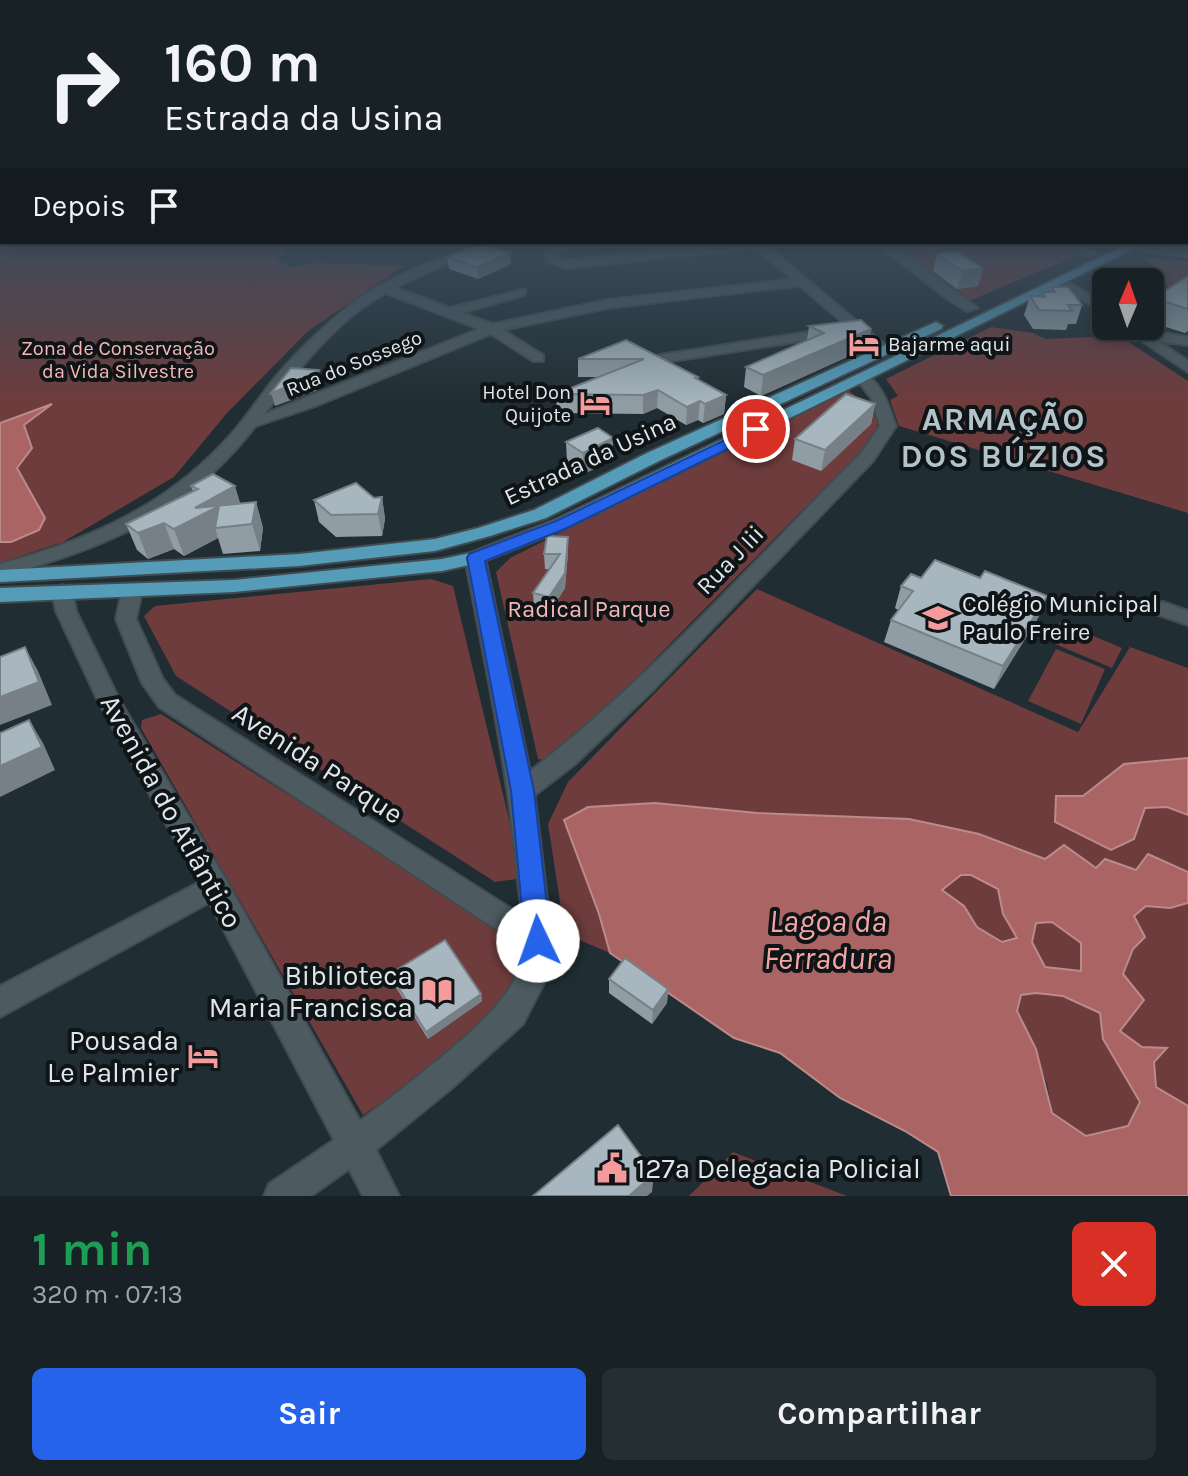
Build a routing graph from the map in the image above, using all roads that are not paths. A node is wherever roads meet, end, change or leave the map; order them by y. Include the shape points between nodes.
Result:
1 (378, 293) edge
2 (396, 293) edge
3 (518, 293) edge
4 (711, 293) edge
5 (814, 293) edge
6 (947, 293) edge
7 (1013, 293) edge
8 (1032, 293) edge
9 (448, 313) junction
10 (961, 319) junction
11 (493, 329) junction
12 (855, 329) junction
13 (1164, 336) edge
14 (1147, 340) edge
15 (1188, 341) edge
16 (883, 350) junction
17 (538, 358) dead end
18 (660, 359) edge
19 (1188, 368) edge
20 (862, 377) junction
21 (250, 423) junction
22 (540, 514) junction
23 (561, 524) junction
24 (475, 558) junction
25 (217, 565) junction
26 (0, 573) edge
27 (203, 587) junction
28 (62, 591) junction
29 (132, 591) junction
30 (0, 595) edge
31 (1163, 609) dead end
32 (1188, 618) edge
33 (522, 791) junction
34 (215, 886) junction
35 (538, 941) junction
36 (0, 1002) edge
37 (356, 1145) junction
38 (281, 1196) edge
39 (382, 1196) edge

1 - 21 street via 321,336
2 - 9 street
3 - 9 street
4 - 11 street, Rua do Sossego via 575,309
5 - 12 street
6 - 10 street
7 - 10 main road, Estrada da Usina
8 - 10 main road, Estrada da Usina
9 - 11 street
10 - 16 main road, Estrada da Usina
10 - 20 main road, Estrada da Usina
11 - 17 street
11 - 21 street, Rua do Sossego
12 - 16 street
12 - 18 street
13 - 15 street
14 - 19 street
16 - 22 main road, Estrada da Usina
20 - 23 main road, Estrada da Usina
20 - 33 street, Rua J Iii via 878,397 888,426 867,457 644,685
21 - 26 street via 176,496 133,523
22 - 23 main road via 556,517
22 - 25 main road, Estrada da Usina via 435,545
23 - 24 main road, Estrada da Usina
24 - 27 main road, Estrada da Usina via 387,572
24 - 33 street
25 - 26 main road, Estrada da Usina
25 - 27 main road via 203,575
27 - 29 main road, Estrada da Usina
28 - 29 main road, Estrada da Usina
28 - 30 main road, Estrada da Usina
28 - 34 street, Avenida do Atlântico via 66,611 109,701
29 - 35 street, Avenida Parque via 126,619 153,683 167,701
31 - 32 street
33 - 35 street
34 - 36 street
34 - 37 street, Avenida do Atlântico
35 - 37 street via 529,983 512,1013
37 - 38 street
37 - 39 street, Avenida do Atlântico

